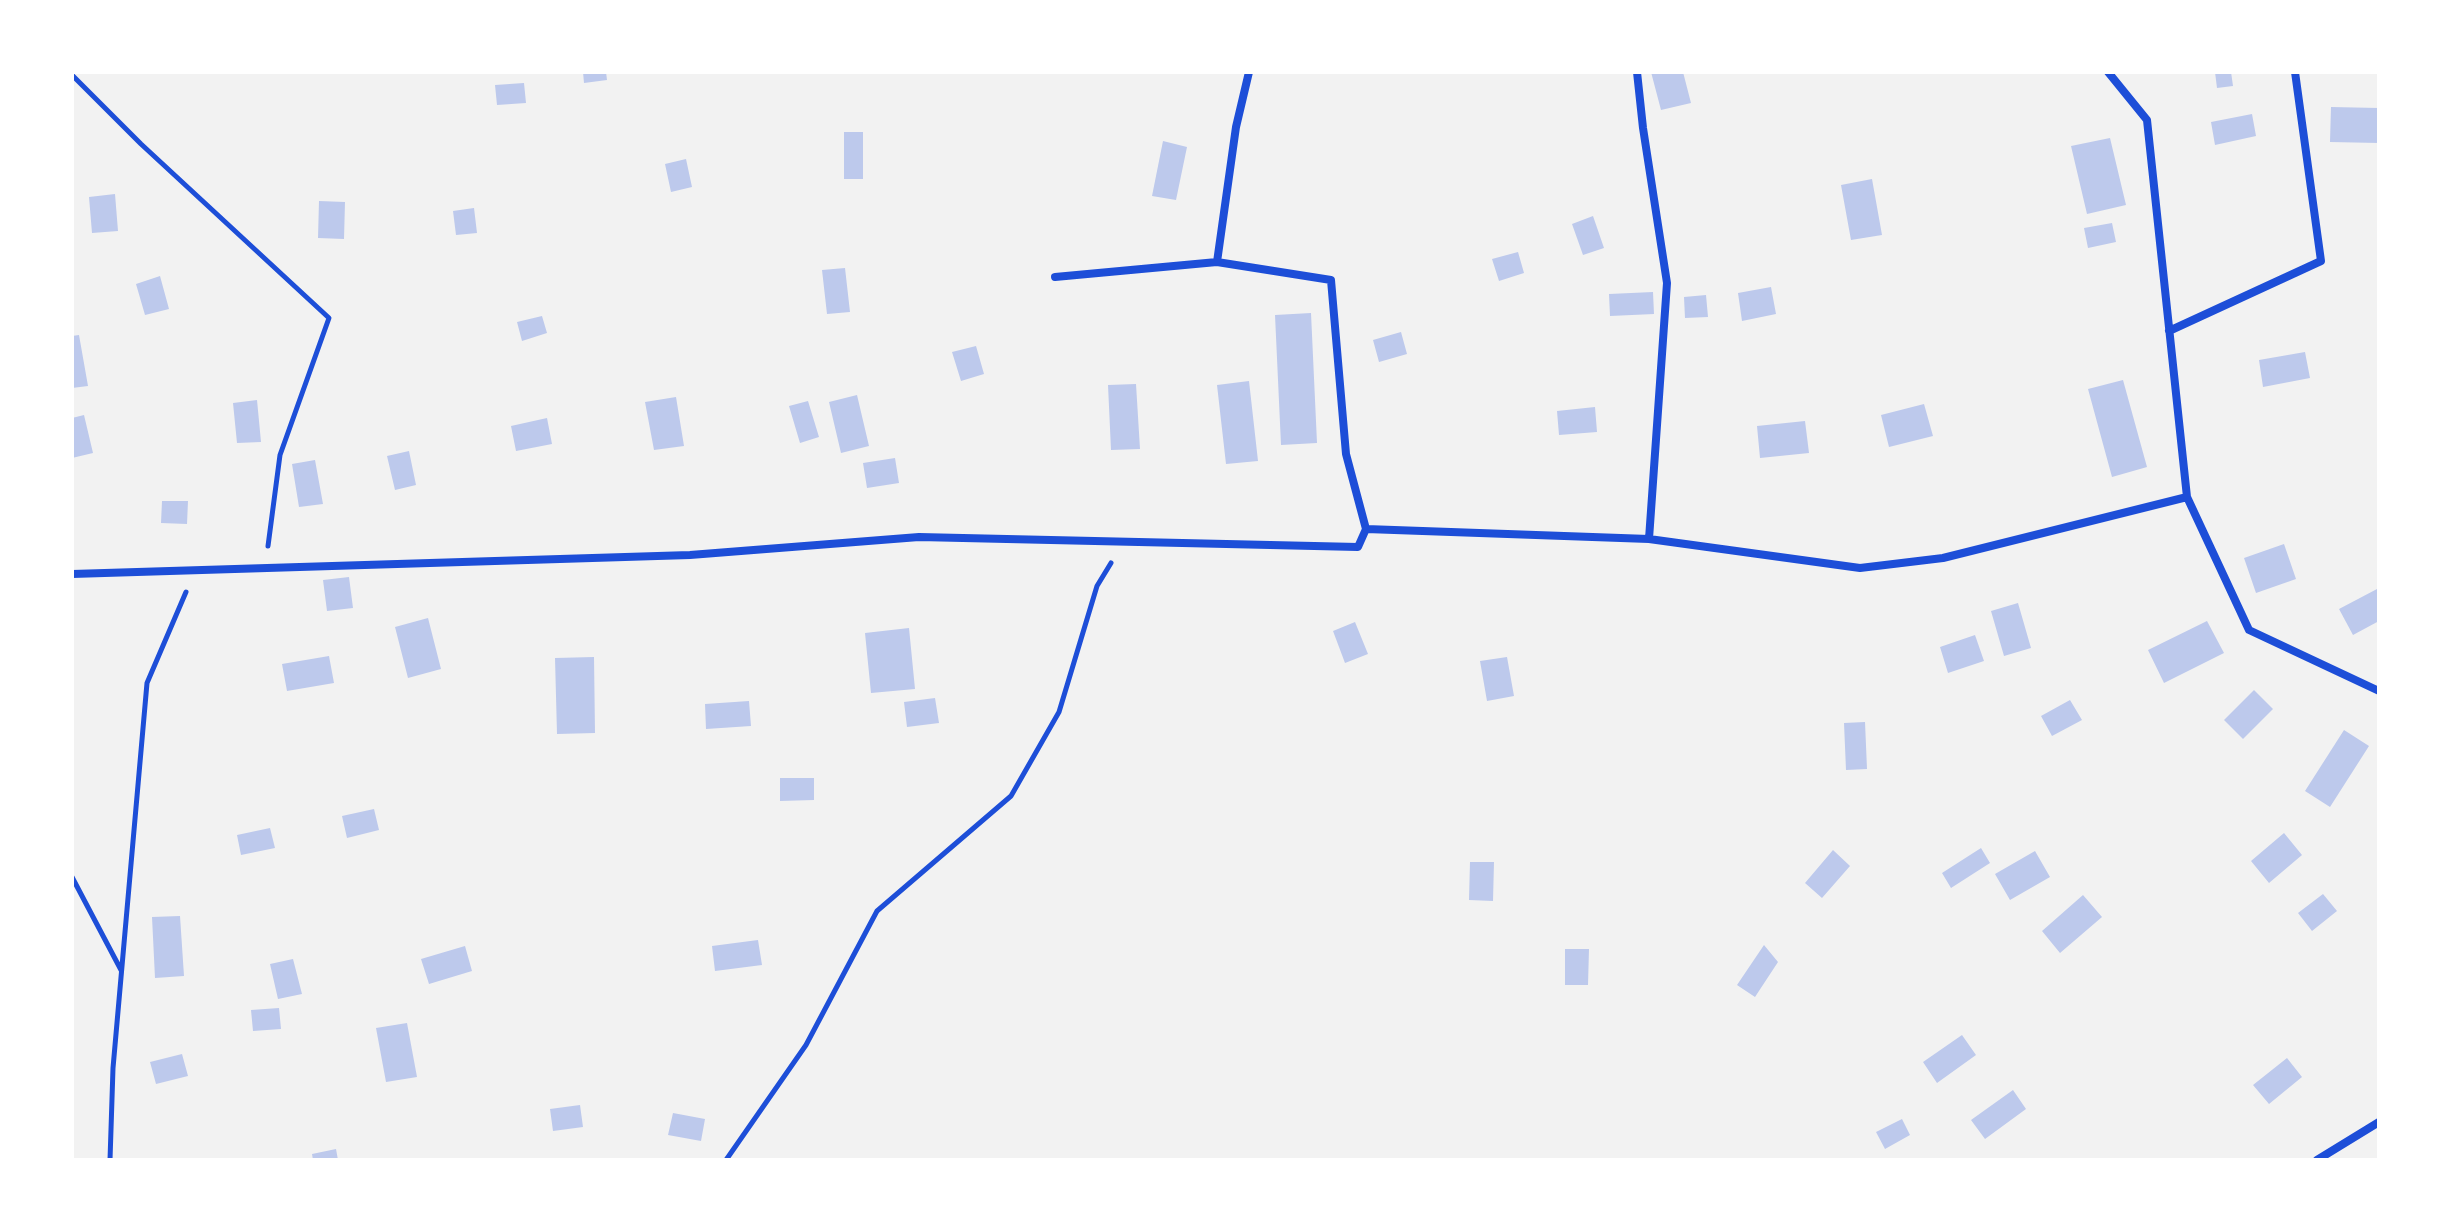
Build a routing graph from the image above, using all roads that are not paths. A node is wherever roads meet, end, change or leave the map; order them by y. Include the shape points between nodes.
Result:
1 (1249, 72) edge
2 (1637, 72) edge
3 (2108, 72) edge
4 (2295, 72) edge
5 (1217, 262) junction
6 (1055, 277) dead end
7 (2169, 331) junction
8 (2187, 497) junction
9 (1366, 529) junction
10 (1649, 539) junction
11 (72, 574) edge
12 (2379, 691) edge
13 (2379, 1122) edge
14 (2317, 1160) edge

1 - 5 street
2 - 10 street via 1667,283
3 - 7 street via 2147,120
4 - 7 street via 2321,261
5 - 6 street
5 - 9 street via 1331,280 1346,454
7 - 8 street
8 - 10 street via 1943,558 1860,568
8 - 12 street via 2249,630
9 - 10 street
9 - 11 street via 1358,547 919,537 690,555
13 - 14 street

